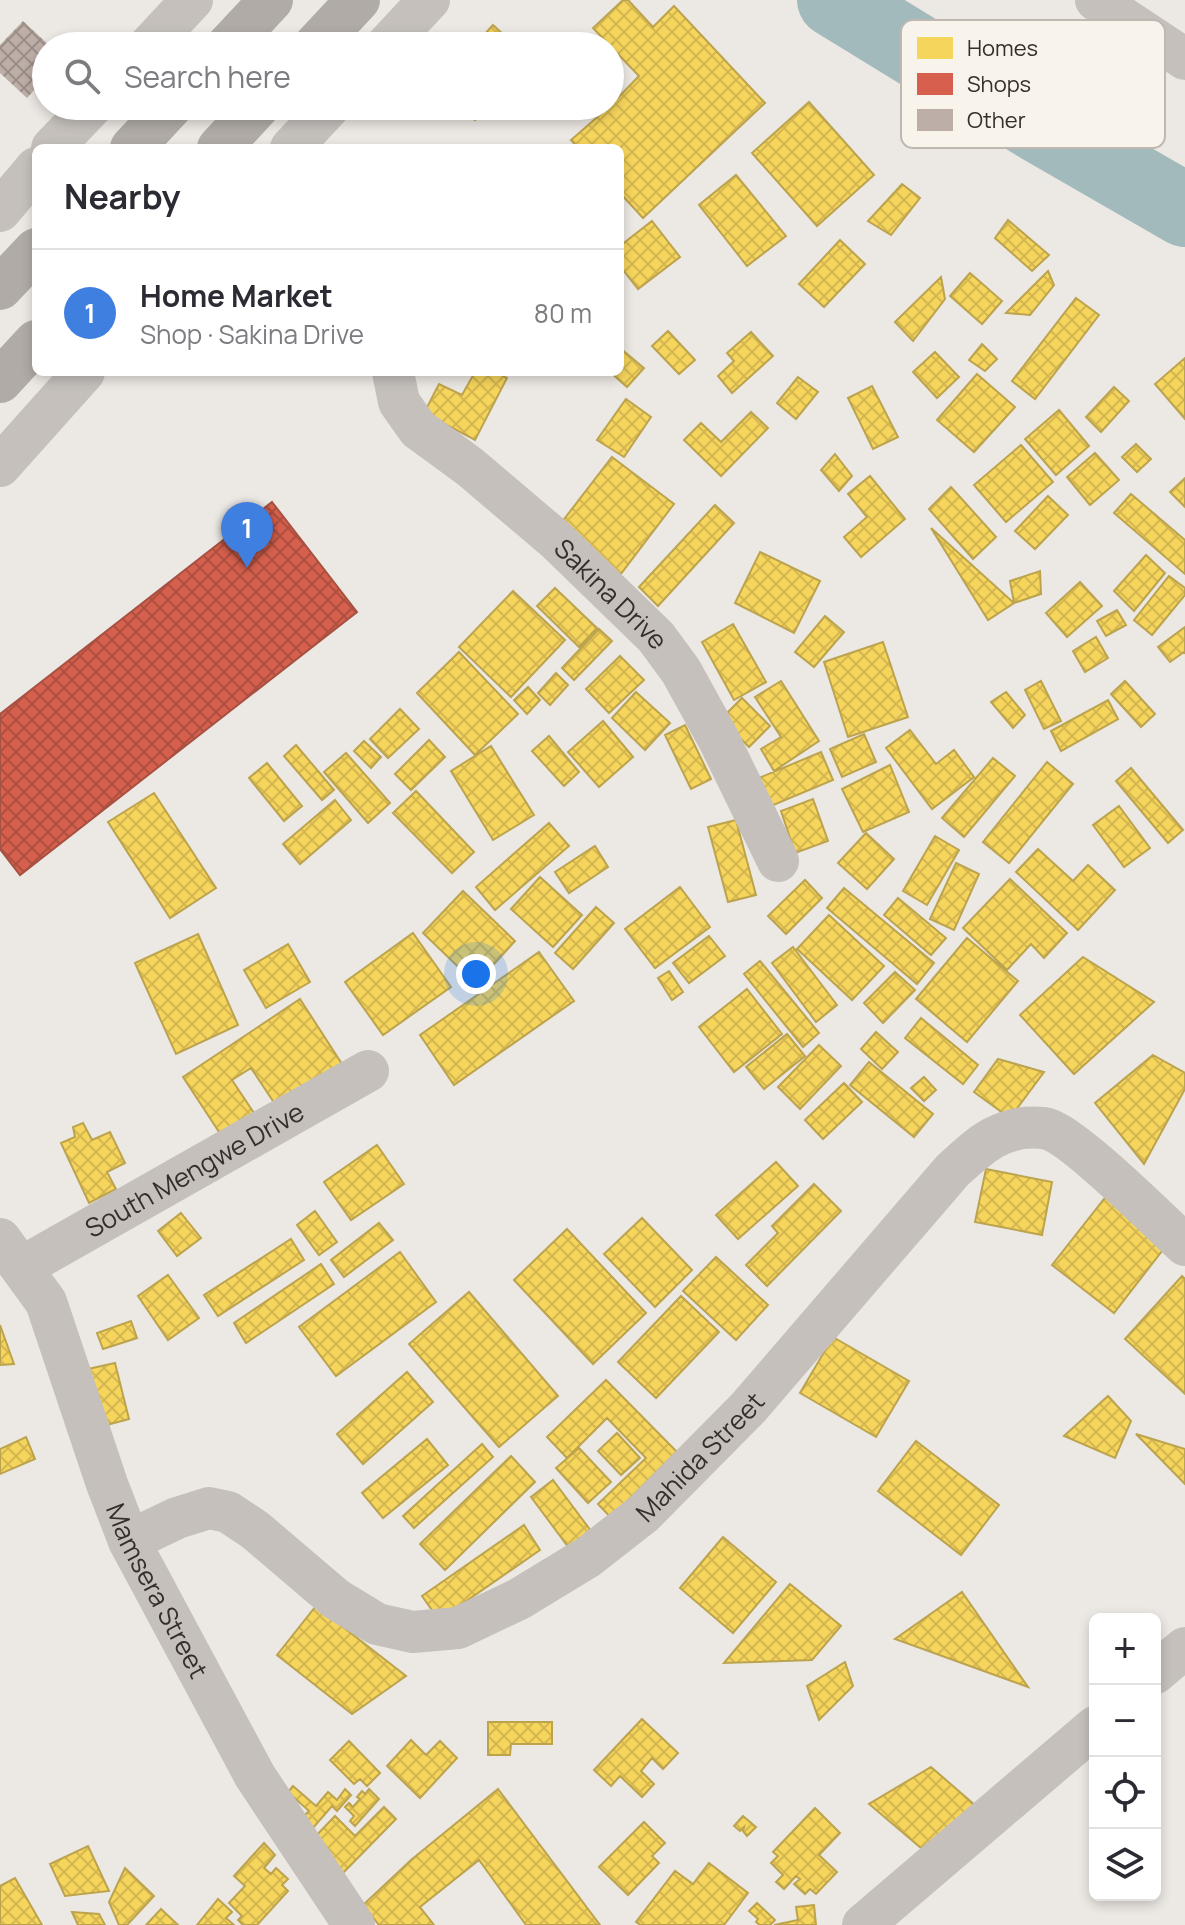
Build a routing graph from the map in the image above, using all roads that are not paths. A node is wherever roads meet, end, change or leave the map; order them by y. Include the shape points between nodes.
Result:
1 (192, 0) edge
2 (271, 0) edge
3 (358, 0) edge
4 (429, 0) edge
5 (1108, 2) edge
6 (1132, 20) edge
7 (162, 32) edge
8 (241, 32) edge
9 (328, 32) edge
10 (399, 32) edge
11 (1165, 44) edge
12 (1185, 59) edge
13 (79, 120) edge
14 (158, 120) edge
15 (245, 120) edge
16 (317, 120) edge
17 (56, 144) edge
18 (136, 144) edge
19 (223, 144) edge
20 (295, 144) edge
21 (32, 173) edge
22 (0, 211) edge
23 (32, 254) edge
24 (0, 288) edge
25 (32, 346) edge
26 (80, 376) edge
27 (394, 376) edge
28 (0, 381) edge
29 (0, 466) edge
30 (778, 861) dead end
31 (368, 1071) dead end
32 (1185, 1245) edge
33 (11, 1253) edge
34 (129, 1541) junction
35 (1185, 1648) edge
36 (1161, 1668) edge
37 (1089, 1732) edge
38 (336, 1918) edge
39 (863, 1925) edge

1 - 7 street
2 - 8 highway
3 - 9 highway
4 - 10 street
5 - 6 street
11 - 12 street
13 - 17 street
14 - 18 highway
15 - 19 highway
16 - 20 street
21 - 22 street
23 - 24 highway
25 - 28 highway
26 - 29 street
27 - 30 street, Sakina Drive via 399,402 418,429 556,540 656,637 719,740
31 - 33 street, South Mengwe Drive
32 - 34 street, Mahida Street via 1083,1150 1047,1128 1018,1128 983,1142 952,1171 748,1408 643,1514 588,1557 458,1628 413,1632 377,1624 336,1599 228,1512 209,1508
33 - 34 street, Mamsera Street via 46,1302
34 - 38 street, Mamsera Street
35 - 36 street
37 - 39 street

